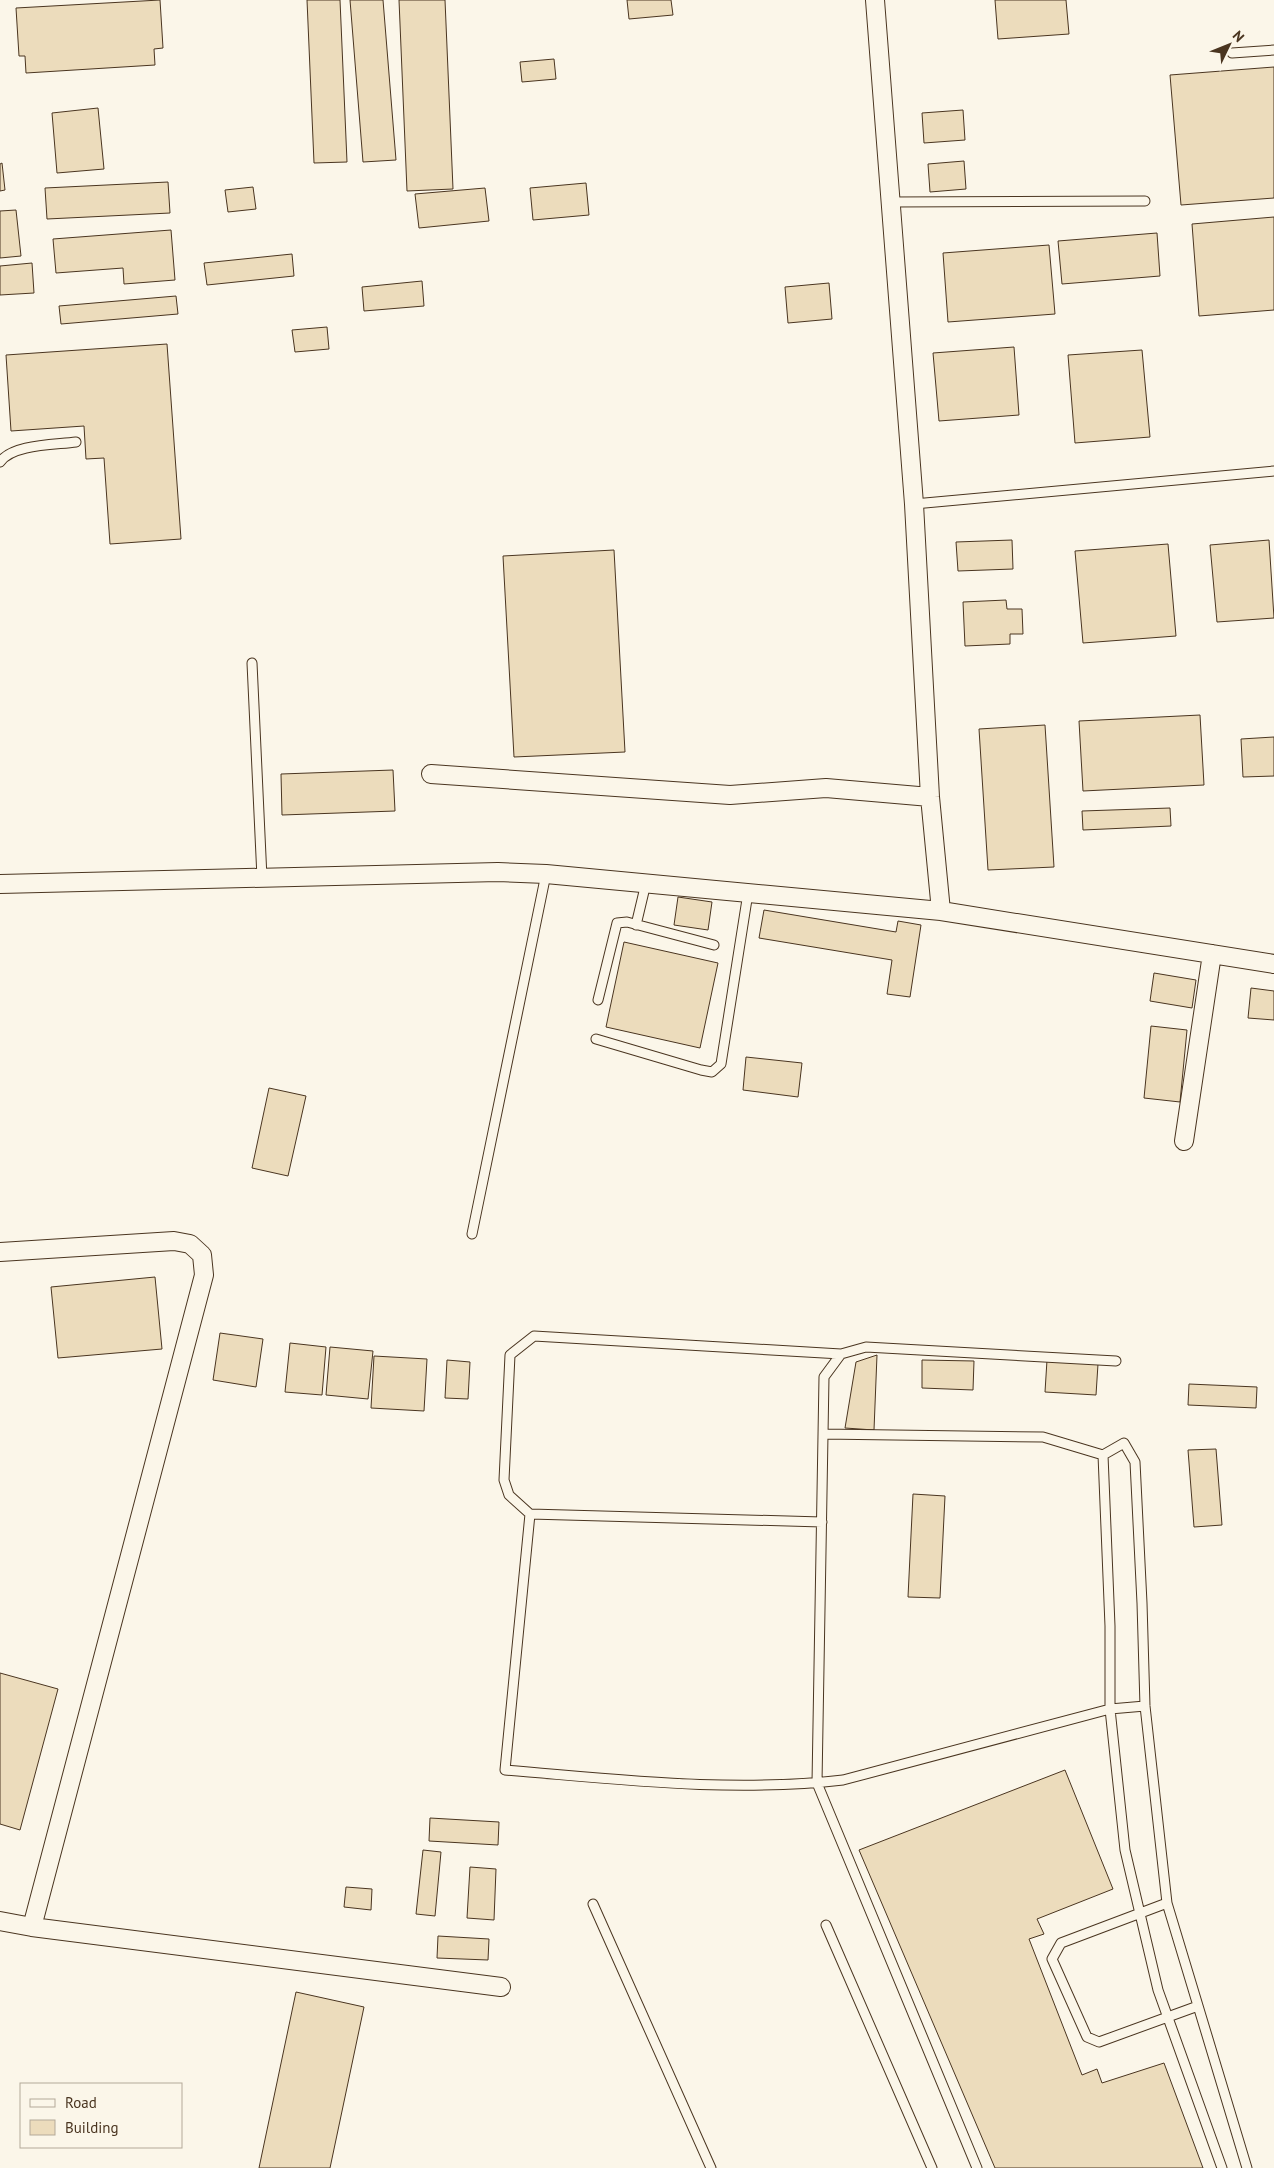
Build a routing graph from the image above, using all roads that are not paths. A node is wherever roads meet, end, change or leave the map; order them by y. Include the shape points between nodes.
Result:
1 (875, 0) edge
2 (1274, 50) edge
3 (1232, 53) dead end
4 (1145, 201) dead end
5 (891, 202) junction
6 (76, 442) dead end
7 (0, 462) edge
8 (1274, 471) edge
9 (914, 504) junction
10 (252, 663) dead end
11 (431, 774) dead end
12 (930, 797) junction
13 (546, 874) junction
14 (262, 878) junction
15 (646, 883) junction
16 (0, 884) edge
17 (748, 893) junction
18 (941, 911) junction
19 (636, 925) junction
20 (714, 945) dead end
21 (1212, 954) junction
22 (1274, 964) edge
23 (598, 1000) dead end
24 (596, 1038) dead end
25 (1184, 1141) dead end
26 (472, 1234) dead end
27 (0, 1252) edge
28 (841, 1354) junction
29 (1116, 1362) dead end
30 (823, 1434) junction
31 (1103, 1455) junction
32 (530, 1514) junction
33 (822, 1522) junction
34 (1145, 1706) junction
35 (1110, 1709) junction
36 (817, 1783) junction
37 (1167, 1903) junction
38 (593, 1904) dead end
39 (1140, 1913) junction
40 (0, 1920) edge
41 (826, 1925) dead end
42 (32, 1927) junction
43 (501, 1986) dead end
44 (1198, 2006) junction
45 (1168, 2018) junction
46 (711, 2168) edge
47 (932, 2168) edge
48 (977, 2168) edge
49 (1222, 2168) edge
50 (1247, 2168) edge

1 - 5 street
2 - 3 lane
4 - 5 lane
5 - 9 street
6 - 7 lane via 15,450
8 - 9 lane
9 - 12 street
10 - 14 lane
11 - 12 street via 730,795 826,788
12 - 18 street
13 - 14 street via 498,872
13 - 15 street
13 - 26 lane
14 - 16 street
15 - 17 street
15 - 19 lane
17 - 18 street
17 - 24 lane via 721,1064 712,1072 701,1070
18 - 21 street
19 - 20 lane
19 - 23 lane via 621,922 615,927
21 - 22 street
21 - 25 street
27 - 42 street via 174,1241 190,1244 202,1255 204,1275
28 - 29 lane via 866,1347
28 - 30 lane via 824,1377
28 - 32 lane via 534,1336 510,1355 504,1480 509,1495
30 - 31 lane via 1043,1437
30 - 33 lane
31 - 34 lane via 1124,1443 1135,1462
31 - 35 lane
32 - 33 lane
32 - 36 lane via 505,1770 688,1786
33 - 36 lane
34 - 35 lane
34 - 37 lane
35 - 36 lane via 843,1780
35 - 39 lane via 1125,1850
36 - 48 lane
37 - 39 lane
37 - 44 lane
38 - 46 lane
39 - 45 lane
39 - 45 lane via 1061,1943 1052,1959 1087,2037 1099,2042
40 - 42 street
41 - 47 lane
42 - 43 street
44 - 45 lane
44 - 50 lane
45 - 49 lane

